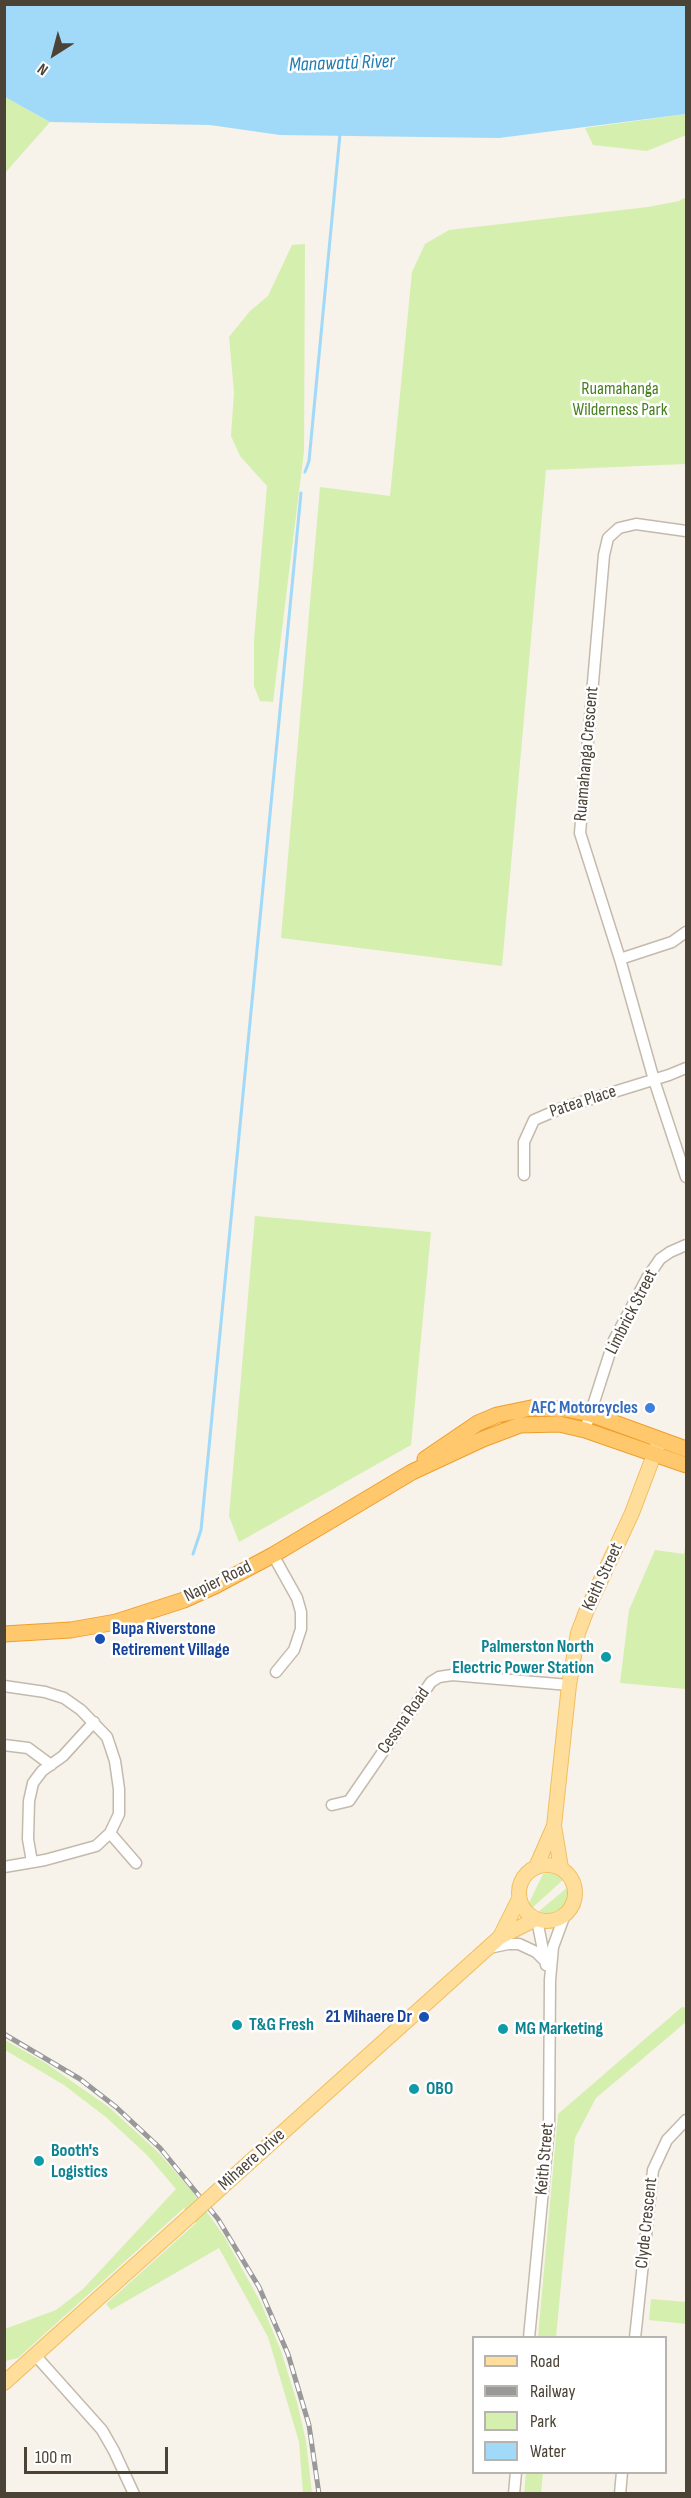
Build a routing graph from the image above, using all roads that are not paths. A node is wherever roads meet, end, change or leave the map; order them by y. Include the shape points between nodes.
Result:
1 (687, 531) edge
2 (687, 932) edge
3 (620, 959) junction
4 (687, 1068) edge
5 (654, 1080) junction
6 (524, 1175) dead end
7 (687, 1177) edge
8 (687, 1245) edge
9 (590, 1414) junction
10 (585, 1430) junction
11 (657, 1447) junction
12 (687, 1449) edge
13 (687, 1465) edge
14 (412, 1472) junction
15 (273, 1555) junction
16 (4, 1635) edge
17 (276, 1672) dead end
18 (569, 1685) junction
19 (4, 1686) edge
20 (94, 1722) junction
21 (4, 1745) edge
22 (51, 1765) junction
23 (332, 1805) dead end
24 (554, 1826) junction
25 (110, 1833) junction
26 (32, 1862) junction
27 (136, 1863) dead end
28 (4, 1867) edge
29 (536, 1867) junction
30 (561, 1868) junction
31 (519, 1899) junction
32 (564, 1917) junction
33 (536, 1919) junction
34 (500, 1937) junction
35 (487, 1948) junction
36 (545, 1961) junction
37 (550, 1980) junction
38 (687, 2120) edge
39 (529, 2336) edge
40 (636, 2336) edge
41 (35, 2355) junction
42 (4, 2383) edge
43 (516, 2474) edge
44 (622, 2474) edge
45 (134, 2493) edge
46 (514, 2493) edge
47 (620, 2493) edge

1 - 3 street, Ruamahanga Crescent via 626,525 613,531 604,555 580,832
2 - 3 street via 672,942
3 - 5 street, Ruamahanga Crescent
4 - 5 street
5 - 6 street, Patea Place via 534,1120 524,1142
5 - 7 street, Ruamahanga Crescent
8 - 9 street, Limbrick Street via 669,1251 652,1268 614,1340
9 - 10 street, Limbrick Street
9 - 11 highway, Napier Road
9 - 14 highway, Napier Road via 546,1408 497,1415 454,1439
10 - 11 highway, Napier Road
10 - 14 highway, Napier Road via 559,1424 520,1425
11 - 12 highway, Napier Road
11 - 13 highway, Napier Road
11 - 18 main road, Keith Street via 632,1513 586,1612
14 - 15 highway, Napier Road
15 - 16 highway, Napier Road via 215,1586 145,1614 71,1630
15 - 17 street via 301,1612 301,1629 294,1650
18 - 23 street, Cessna Road via 439,1677 349,1801
18 - 24 main road, Keith Street
19 - 20 street via 57,1695
20 - 22 street
20 - 25 street via 107,1737 115,1761 119,1814
21 - 22 street via 28,1748
22 - 26 street via 36,1777 31,1791 28,1839
24 - 29 main road, Keith Street
24 - 30 main road, Keith Street
25 - 26 street via 96,1846
25 - 27 street
26 - 28 street
29 - 30 main road
29 - 31 main road via 520,1883
30 - 32 main road via 572,1878 576,1893 573,1906
31 - 33 main road via 528,1915
31 - 34 main road, Mihaere Drive
32 - 33 main road via 550,1922
32 - 37 street, Keith Street via 554,1947
33 - 34 main road, Mihaere Drive
33 - 36 street, Keith Street
34 - 35 main road, Mihaere Drive
35 - 36 street via 519,1944
35 - 41 main road, Mihaere Drive, bridge
36 - 37 street, Keith Street
37 - 39 street, Keith Street via 549,2127
38 - 40 street, Clyde Crescent via 667,2140 652,2170
41 - 42 main road, Mihaere Drive
41 - 45 street via 102,2430
43 - 46 street
44 - 47 street

